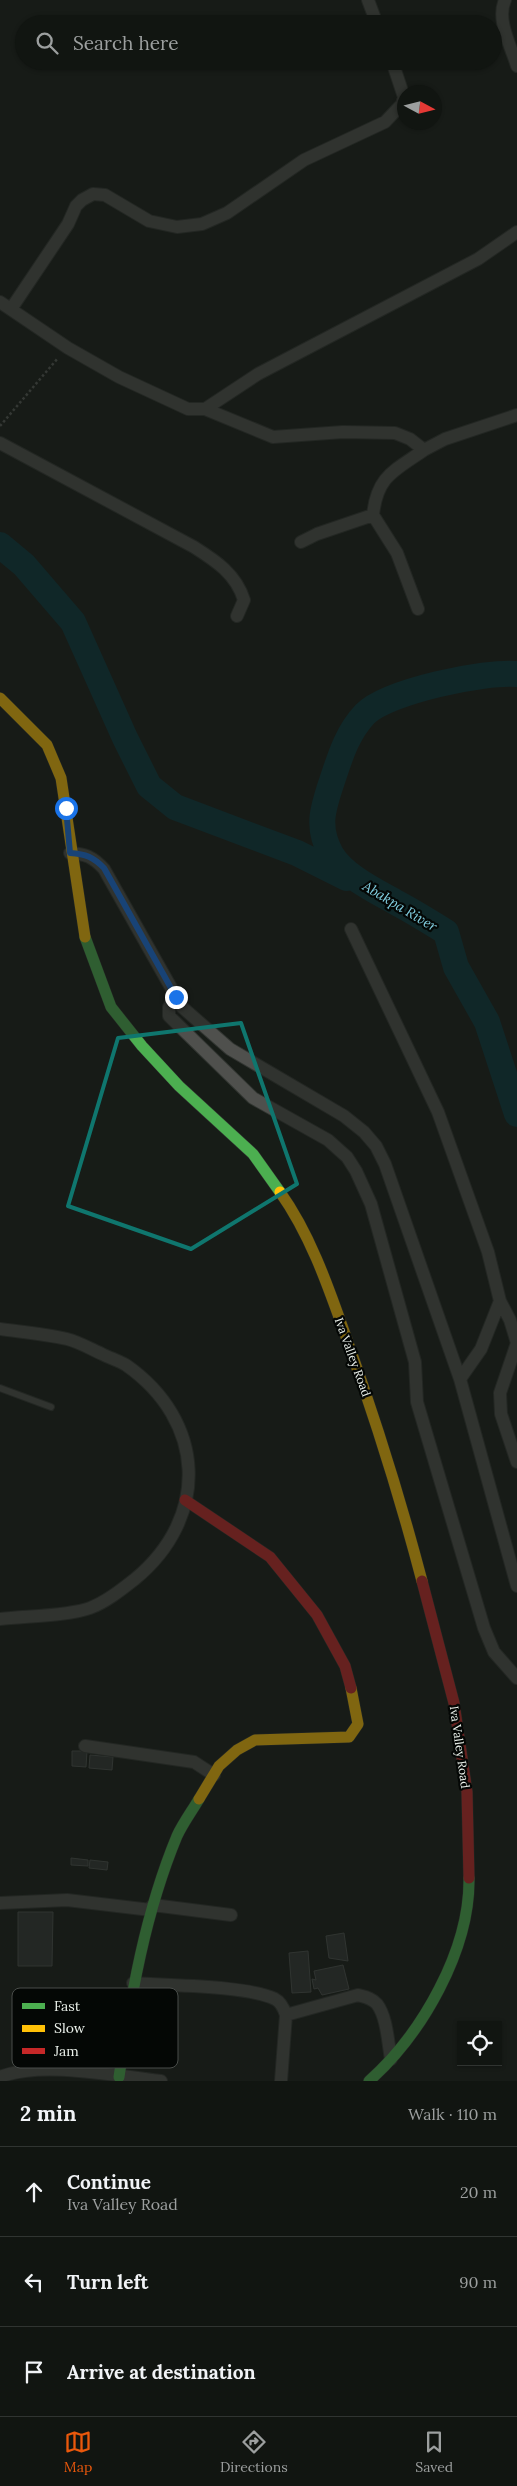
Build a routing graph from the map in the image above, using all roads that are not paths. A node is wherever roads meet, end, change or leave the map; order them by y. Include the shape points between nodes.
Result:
1 (368, 0) edge
2 (505, 0) edge
3 (374, 15) edge
4 (517, 66) edge
5 (395, 70) edge
6 (517, 232) edge
7 (5, 306) edge
8 (205, 409) junction
9 (517, 416) edge
10 (0, 443) edge
11 (424, 450) junction
12 (373, 515) junction
13 (302, 542) dead end
14 (418, 609) dead end
15 (237, 616) dead end
16 (0, 698) edge
17 (70, 853) junction
18 (351, 929) dead end
19 (176, 997) junction
20 (500, 1301) junction
21 (0, 1329) edge
22 (515, 1357) edge
23 (460, 1379) junction
24 (0, 1388) edge
25 (51, 1407) dead end
26 (517, 1462) edge
27 (185, 1500) junction
28 (517, 1586) edge
29 (0, 1619) edge
30 (517, 1678) edge
31 (85, 1746) dead end
32 (214, 1775) junction
33 (0, 1903) edge
34 (152, 1907) junction
35 (231, 1915) dead end
36 (133, 1983) junction
37 (132, 1988) edge
38 (286, 2014) junction
39 (391, 2060) junction
40 (120, 2068) edge
41 (119, 2076) junction
42 (0, 2077) edge
43 (161, 2081) edge
44 (281, 2081) edge
45 (368, 2081) edge

1 - 3 street
2 - 4 street via 503,22
5 - 7 street via 404,98 385,122 304,160 227,213 202,224 177,228 149,221 105,196 93,194 82,200 68,224
6 - 8 street via 478,259 258,374
7 - 8 street via 119,377 188,410
8 - 11 street via 273,437 343,432 395,433
9 - 11 street via 445,439
10 - 15 street via 214,560 239,586 244,600
11 - 12 street via 392,472 379,487
12 - 13 street
12 - 14 street via 397,553
16 - 17 street, Iva Valley Road via 47,745 61,778
17 - 19 street via 94,858 104,868
17 - 39 street, Iva Valley Road via 83,933 111,1007 179,1086 253,1154 295,1213 334,1303 373,1411 402,1506 454,1703 466,1792 470,1886 466,1919 443,1980 416,2030
18 - 20 street via 438,1112 488,1252
19 - 23 street via 182,1007 230,1049 344,1116 376,1146
19 - 30 street via 169,1007 169,1016 240,1087 253,1098 328,1140 347,1157 356,1171 370,1204 415,1362 416,1402 484,1628 494,1652
20 - 22 street via 517,1343
20 - 23 street via 481,1349
21 - 27 street via 69,1339 125,1364 153,1387 182,1430 189,1469
22 - 26 street via 500,1393 501,1414
23 - 28 street
24 - 25 lane
27 - 29 street via 166,1547 120,1591 90,1608
27 - 32 street via 270,1557 316,1614 345,1666 358,1724 349,1737 255,1740 237,1750
31 - 32 street via 194,1762
32 - 34 street via 178,1834
33 - 34 street via 67,1900
34 - 35 street
34 - 36 street
36 - 37 street
36 - 38 street via 240,1991 276,2000
38 - 39 street via 358,1995 369,1998 377,2004 383,2019
38 - 44 street
39 - 45 street, Iva Valley Road
40 - 41 street
41 - 42 street via 29,2070
41 - 43 street

